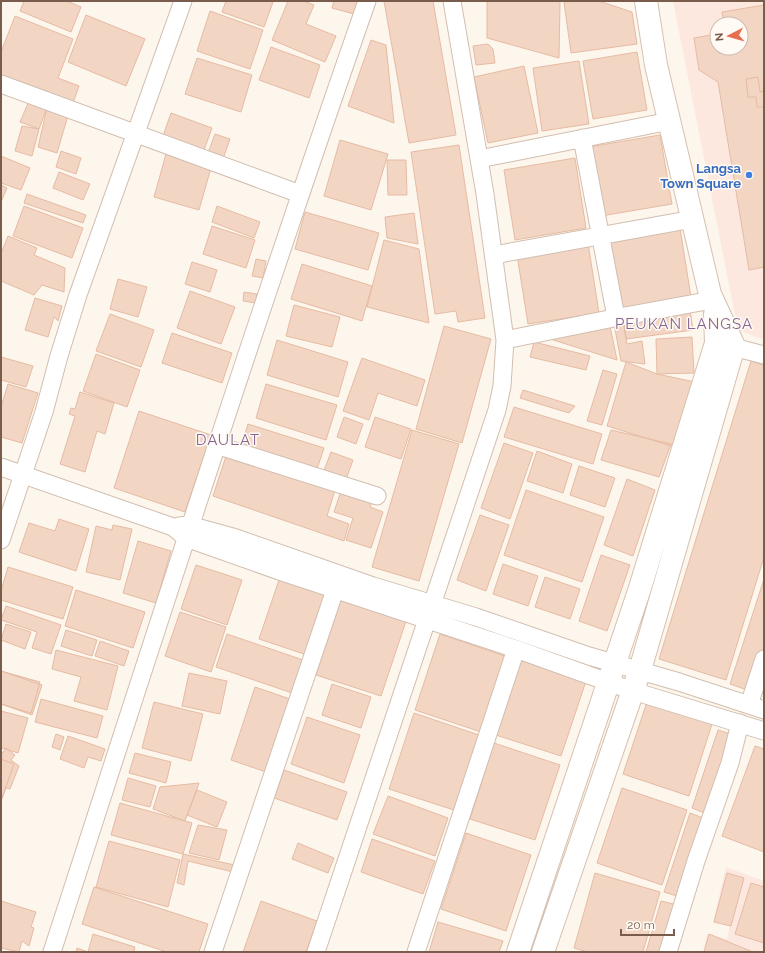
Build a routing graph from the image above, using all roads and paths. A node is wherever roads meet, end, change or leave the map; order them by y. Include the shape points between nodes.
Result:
1 (183, 1) edge
2 (367, 1) edge
3 (452, 1) edge
4 (648, 1) edge
5 (1, 84) edge
6 (670, 121) junction
7 (136, 134) junction
8 (582, 138) junction
9 (479, 159) junction
10 (300, 194) junction
11 (693, 219) junction
12 (600, 236) junction
13 (494, 255) junction
14 (714, 303) junction
15 (614, 318) junction
16 (505, 340) junction
17 (725, 344) junction
18 (764, 356) edge
19 (216, 445) junction
20 (1, 467) edge
21 (23, 474) junction
22 (669, 494) junction
23 (377, 496) dead end
24 (690, 500) junction
25 (183, 530) junction
26 (1, 540) edge
27 (335, 590) junction
28 (430, 612) junction
29 (516, 649) junction
30 (764, 659) edge
31 (640, 670) junction
32 (612, 672) junction
33 (633, 691) junction
34 (756, 707) edge
35 (740, 724) junction
36 (764, 732) edge
37 (52, 952) edge
38 (214, 952) edge
39 (316, 952) edge
40 (416, 952) edge
41 (518, 952) edge
42 (543, 952) edge
43 (668, 952) edge

1 - 7 street
2 - 10 street
3 - 9 street
4 - 6 main road via 656,65
5 - 7 street
6 - 8 street
6 - 11 main road
7 - 10 street
7 - 21 street via 78,295
8 - 9 street
8 - 12 street
9 - 13 street
10 - 19 street
11 - 12 street
11 - 14 main road
12 - 13 street
12 - 15 street
13 - 16 street
14 - 15 street
14 - 17 main road
15 - 16 street
16 - 28 street via 502,386 497,410
17 - 18 street
17 - 22 main road
17 - 24 main road
19 - 23 street
19 - 25 street
20 - 21 street
21 - 25 street
21 - 26 street
22 - 24 main road
22 - 32 main road
24 - 31 main road
25 - 27 street
25 - 28 street via 236,538 372,586
25 - 37 street
27 - 28 street
27 - 38 street
28 - 29 street
28 - 32 street
28 - 39 street
29 - 32 street
29 - 40 street
30 - 34 street
31 - 32 street
31 - 33 main road
31 - 34 street
32 - 33 street
32 - 41 main road
33 - 35 street
33 - 42 main road
35 - 36 street
35 - 43 street via 730,763

